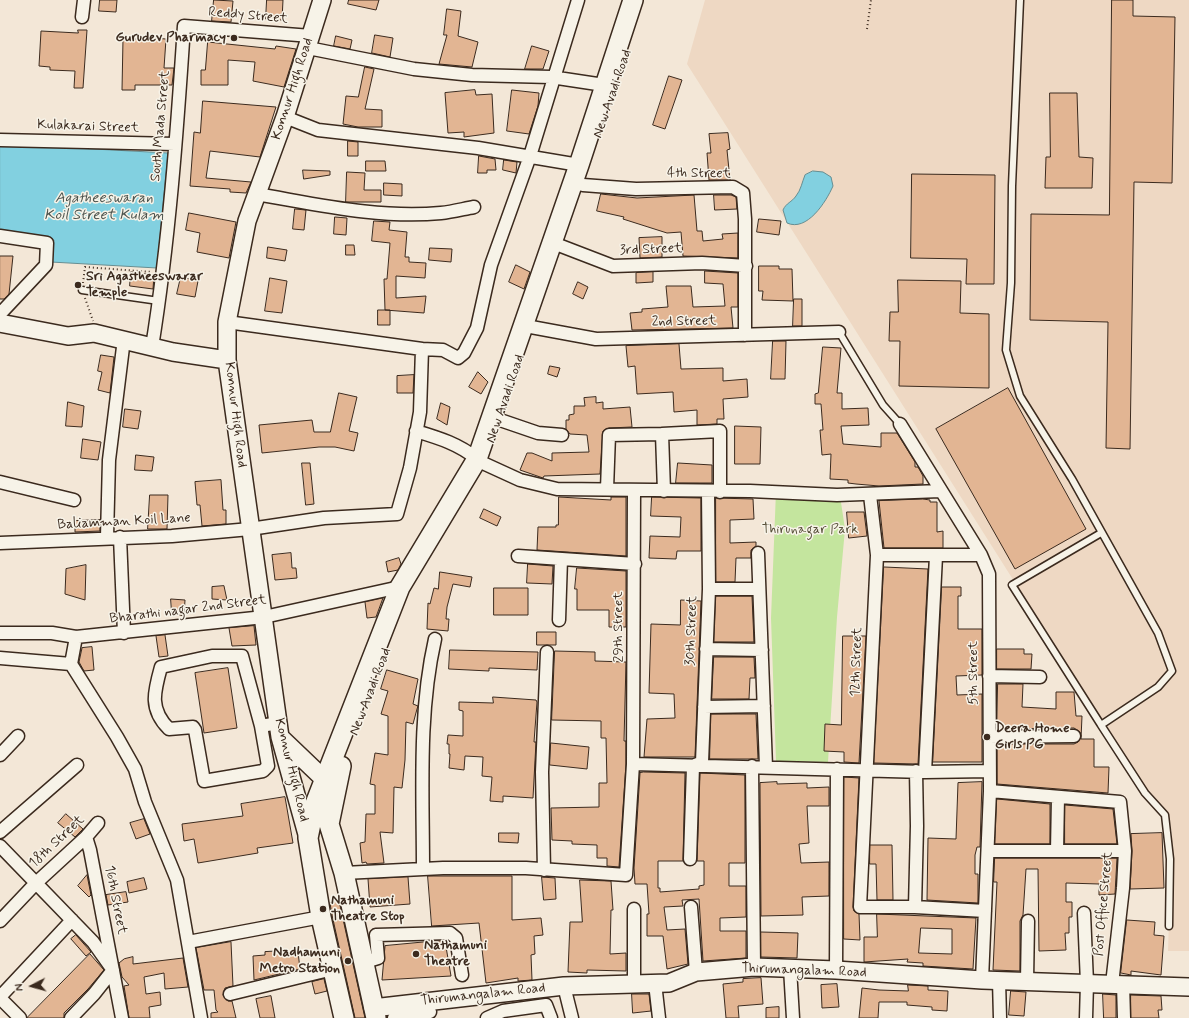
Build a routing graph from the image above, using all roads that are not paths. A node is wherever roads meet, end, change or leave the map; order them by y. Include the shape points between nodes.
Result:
1 (84, 0) edge
2 (322, 0) edge
3 (578, 0) edge
4 (633, 0) edge
5 (645, 0) edge
6 (1020, 0) edge
7 (82, 17) dead end
8 (184, 26) joint
9 (309, 42) junction
10 (554, 78) junction
11 (604, 85) junction
12 (285, 117) junction
13 (0, 140) edge
14 (175, 144) junction
15 (530, 156) junction
16 (579, 165) junction
17 (583, 185) junction
18 (256, 194) junction
19 (474, 207) dead end
20 (0, 236) edge
21 (561, 246) junction
22 (746, 266) junction
23 (82, 290) dead end
24 (159, 301) junction
25 (0, 314) edge
26 (227, 322) junction
27 (0, 323) edge
28 (531, 327) junction
29 (839, 332) joint
30 (745, 335) junction
31 (124, 339) junction
32 (152, 347) junction
33 (422, 349) junction
34 (227, 360) junction
35 (500, 420) junction
36 (900, 424) joint
37 (416, 431) junction
38 (662, 434) junction
39 (562, 435) dead end
40 (481, 461) junction
41 (0, 482) edge
42 (607, 489) junction
43 (634, 490) junction
44 (664, 491) junction
45 (940, 491) junction
46 (714, 492) junction
47 (870, 495) junction
48 (74, 500) dead end
49 (250, 529) junction
50 (1101, 532) junction
51 (107, 537) junction
52 (120, 537) junction
53 (0, 542) edge
54 (758, 553) dead end
55 (877, 555) junction
56 (981, 555) junction
57 (518, 556) dead end
58 (936, 556) junction
59 (561, 559) junction
60 (635, 564) junction
61 (400, 587) junction
62 (709, 589) junction
63 (759, 589) junction
64 (264, 617) junction
65 (559, 620) dead end
66 (0, 633) edge
67 (124, 633) junction
68 (76, 637) junction
69 (436, 638) dead end
70 (706, 649) junction
71 (762, 650) junction
72 (547, 652) dead end
73 (0, 658) edge
74 (71, 664) junction
75 (989, 676) junction
76 (1040, 677) dead end
77 (764, 706) junction
78 (704, 707) junction
79 (1101, 725) junction
80 (261, 726) junction
81 (279, 730) junction
82 (18, 736) dead end
83 (1074, 736) dead end
84 (989, 737) junction
85 (0, 755) edge
86 (633, 764) junction
87 (76, 765) dead end
88 (693, 766) junction
89 (752, 766) junction
90 (766, 767) junction
91 (837, 769) junction
92 (867, 770) junction
93 (920, 771) junction
94 (989, 771) junction
95 (330, 782) junction
96 (990, 792) junction
97 (1058, 797) junction
98 (98, 823) dead end
99 (330, 826) junction
100 (310, 830) junction
101 (0, 832) edge
102 (86, 837) junction
103 (0, 846) edge
104 (988, 851) junction
105 (1057, 851) junction
106 (1125, 851) junction
107 (690, 859) dead end
108 (422, 869) junction
109 (544, 870) junction
110 (344, 873) junction
111 (36, 883) junction
112 (915, 907) junction
113 (691, 908) dead end
114 (634, 909) dead end
115 (985, 911) junction
116 (1084, 914) dead end
117 (321, 917) junction
118 (72, 920) junction
119 (0, 921) edge
120 (1028, 922) dead end
121 (1169, 926) dead end
122 (188, 942) junction
123 (365, 962) junction
124 (754, 967) junction
125 (790, 968) junction
126 (333, 969) junction
127 (113, 970) junction
128 (836, 970) junction
129 (696, 972) junction
130 (462, 975) dead end
131 (990, 980) junction
132 (1027, 980) junction
133 (655, 983) junction
134 (1087, 983) junction
135 (634, 984) junction
136 (1118, 984) junction
137 (564, 986) junction
138 (1189, 987) edge
139 (500, 992) junction
140 (230, 994) dead end
141 (0, 997) edge
142 (430, 1010) edge
143 (375, 1013) edge
144 (503, 1015) edge
145 (20, 1018) edge
146 (71, 1018) edge
147 (122, 1018) edge
148 (201, 1018) edge
149 (344, 1018) edge
150 (394, 1018) edge
151 (487, 1018) edge
152 (551, 1018) edge
153 (572, 1018) edge
154 (659, 1018) edge
155 (793, 1018) edge
156 (1000, 1018) edge
157 (1086, 1018) edge
158 (1124, 1018) edge

1 - 7 street
2 - 9 street, Konnur High Road
3 - 10 street
4 - 11 main road, New Avadi Road
5 - 17 main road, New Avadi Road
6 - 50 lane via 1012,186 1011,283 1006,350 1020,396 1072,479
8 - 9 street, Reddy Street
8 - 14 street, South Mada Street
9 - 10 street, Reddy Street via 414,69 472,75
9 - 12 street, Konnur High Road
10 - 11 street, Reddy Street
10 - 15 street
11 - 16 main road, New Avadi Road
12 - 15 street via 318,130
12 - 18 street, Konnur High Road
13 - 14 street, Kulakarai Street
14 - 24 street, South Mada Street
15 - 16 street
15 - 33 street via 492,266 477,328 464,353 458,358 443,350
16 - 40 main road, New Avadi Road
17 - 21 main road, New Avadi Road
17 - 22 street, 4th Street via 636,189 733,187 743,193
18 - 19 street via 347,210 402,214 441,213
18 - 26 street, Konnur High Road via 247,221
20 - 25 street via 47,243 46,265
21 - 22 street, 3rd Street via 613,266 702,263
21 - 28 main road, New Avadi Road
22 - 30 street, 4th Street
23 - 24 lane
24 - 32 street, South Mada Street
26 - 33 street
26 - 34 street, Konnur High Road
27 - 31 street via 68,336 94,333
28 - 30 street, 2nd Street via 596,339
28 - 35 main road, New Avadi Road
29 - 30 street, 2nd Street
29 - 36 lane via 883,405
31 - 32 street
31 - 51 street via 109,460
32 - 34 street
33 - 37 street via 420,412
34 - 49 street, Konnur High Road
35 - 39 street via 538,433
35 - 40 main road, New Avadi Road
36 - 45 street
37 - 40 street via 449,441 466,449
37 - 49 street, Baliamman Koil Lane via 410,468 397,514 324,518
38 - 42 street via 608,435
38 - 44 street
38 - 46 street, 30th Street via 720,431
40 - 42 street via 520,480 557,489
40 - 61 main road, New Avadi Road
40 - 95 main road, New Avadi Road via 410,589 356,732 338,771
41 - 48 street
42 - 43 street
43 - 44 street
43 - 60 street, 29th Street
44 - 46 street
45 - 47 street
45 - 56 street
46 - 47 street
46 - 62 street, 30th Street
47 - 55 street, 12th Street
49 - 52 street, Baliamman Koil Lane
49 - 64 street, Konnur High Road
50 - 79 lane via 1158,634 1172,671 1158,687
50 - 79 lane via 1012,585
51 - 52 street, Baliamman Koil Lane
51 - 53 street, Baliamman Koil Lane
52 - 67 street
54 - 63 street
55 - 58 street
55 - 92 street, 12th Street
56 - 58 street
56 - 75 street, 5th Street via 989,574
57 - 59 street
58 - 93 street
59 - 60 street
59 - 65 street
60 - 86 street, 29th Street
61 - 64 street, Bharathi nagar 2nd Street
61 - 95 main road, New Avadi Road via 334,753
62 - 63 street
62 - 70 street, 30th Street
63 - 71 street
64 - 67 street, Bharathi nagar 2nd Street
64 - 81 street, Konnur High Road
66 - 68 street, Bharathi nagar 2nd Street via 52,633
67 - 68 street, Bharathi nagar 2nd Street
68 - 74 street
69 - 108 street via 428,673 422,734
70 - 71 street
70 - 78 street, 30th Street
71 - 77 street
72 - 109 street via 542,772
73 - 74 street
74 - 122 street via 135,769 145,802 178,880
75 - 76 street
75 - 84 street, 5th Street
77 - 78 street
77 - 90 street
78 - 88 street, 30th Street via 702,762
79 - 121 lane via 1145,793 1164,815 1170,859
80 - 80 street via 242,656 212,656 161,667 154,694 158,718 169,728 193,726 204,781 263,770 268,766
80 - 81 street
81 - 95 street
81 - 100 street, Konnur High Road
82 - 85 street
83 - 84 street
84 - 94 street, 5th Street
86 - 88 street
86 - 109 street, 29th Street via 626,875
87 - 101 street
88 - 89 street
88 - 107 street
89 - 90 street
89 - 124 street
90 - 91 street
91 - 92 street
91 - 128 street
92 - 93 street
92 - 112 street, 12th Street via 860,907
93 - 94 street
93 - 112 street
94 - 96 street, 5th Street
95 - 99 main road, New Avadi Road
95 - 100 main road, New Avadi Road via 315,804
96 - 97 street
96 - 104 street, 5th Street
97 - 105 street
97 - 106 street, Post Office Street via 1120,802
98 - 102 street, 18th Street
99 - 100 main road
99 - 110 main road, New Avadi Road
100 - 117 main road, New Avadi Road
102 - 111 street, 18th Street
102 - 127 street, 16th Street
103 - 111 street
104 - 105 street
104 - 115 street, 5th Street
105 - 106 street
106 - 136 street, Post Office Street
108 - 109 street
108 - 110 street
110 - 123 main road, New Avadi Road
111 - 118 street
111 - 119 street, 18th Street
112 - 115 street
113 - 129 street
114 - 135 street
115 - 131 street, 5th Street
116 - 134 street
117 - 122 street
117 - 126 main road, New Avadi Road
118 - 127 street via 94,942
118 - 141 street
120 - 132 street
122 - 148 street
123 - 130 street via 378,958 376,935 450,933 456,938
123 - 143 main road, New Avadi Road
124 - 125 street, Thirumangalam Road
124 - 129 street, Thirumangalam Road
125 - 128 street, Thirumangalam Road
125 - 155 street
126 - 140 street
126 - 149 main road, New Avadi Road
127 - 146 street
127 - 147 street
128 - 131 street, Thirumangalam Road
129 - 133 street, Thirumangalam Road via 669,983
131 - 132 street, Thirumangalam Road
131 - 156 street, 5th Street
132 - 134 street, Thirumangalam Road
133 - 135 street, Thirumangalam Road
133 - 154 street
134 - 136 street, Thirumangalam Road
134 - 157 street
135 - 137 street, Thirumangalam Road
136 - 138 street, Thirumangalam Road
136 - 158 street, Post Office Street
137 - 139 street, Thirumangalam Road
137 - 153 street
139 - 142 street, Thirumangalam Road
139 - 144 street
141 - 145 street
142 - 143 street, Thirumangalam Road
142 - 150 street
144 - 151 street
144 - 152 street via 546,1005

